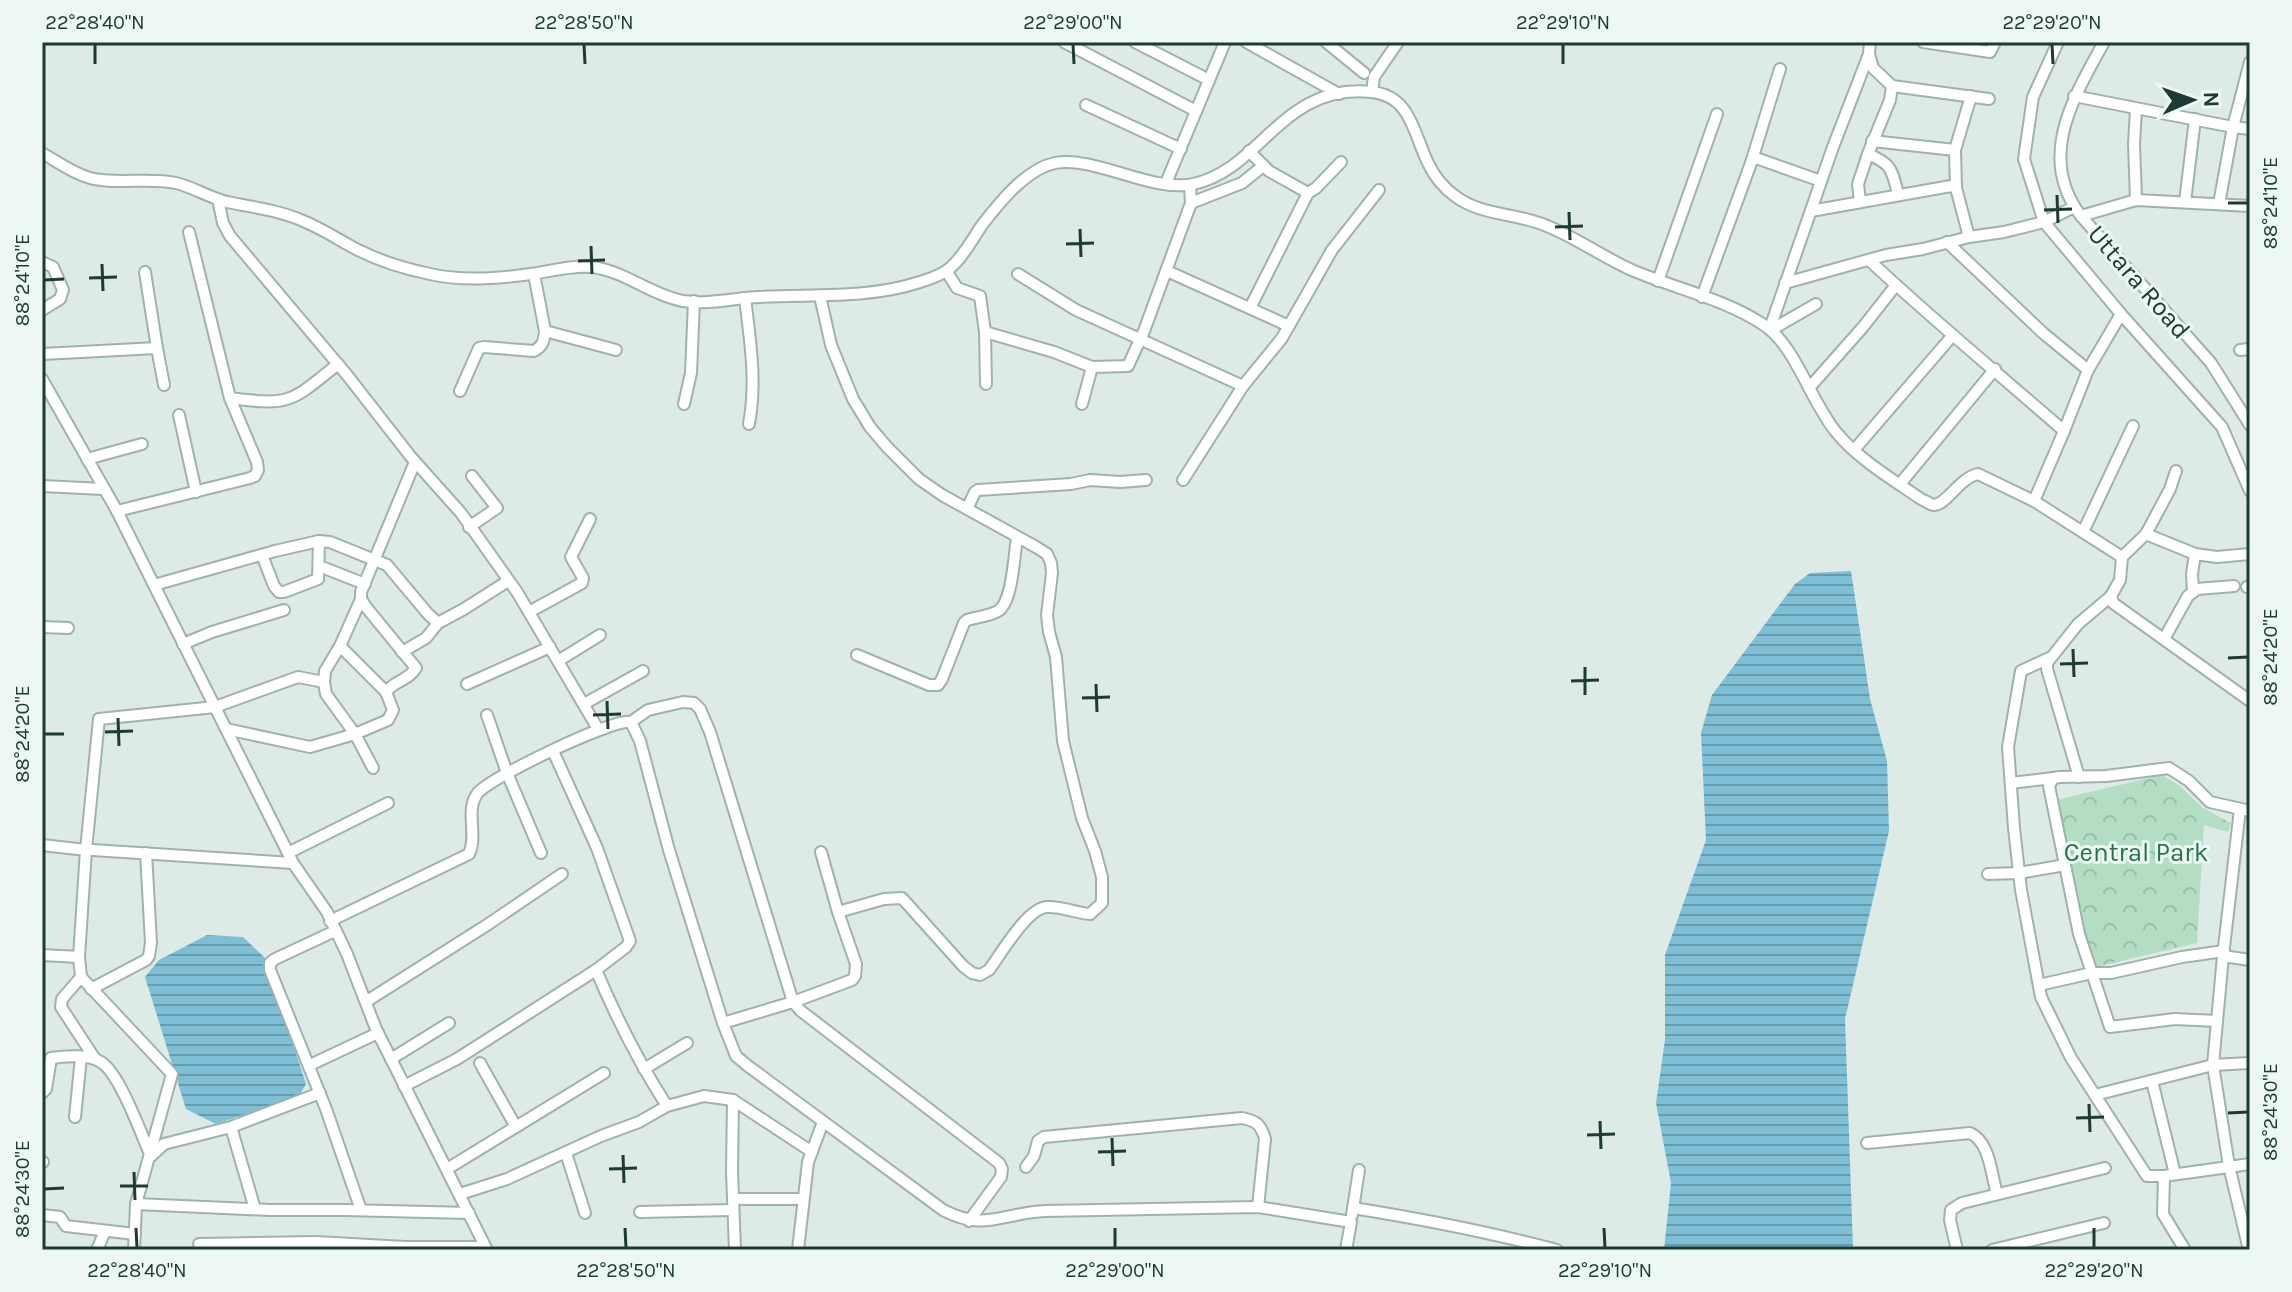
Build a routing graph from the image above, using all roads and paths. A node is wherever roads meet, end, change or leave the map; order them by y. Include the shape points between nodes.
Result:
1 (1064, 42) edge
2 (1135, 42) edge
3 (1225, 42) edge
4 (1246, 42) edge
5 (1326, 42) edge
6 (1398, 42) edge
7 (1870, 42) edge
8 (1923, 42) edge
9 (1995, 42) edge
10 (2058, 42) edge
11 (2104, 42) edge
12 (1869, 54) junction
13 (2250, 62) edge
14 (1780, 69) dead end
15 (1364, 73) dead end
16 (2249, 77) edge
17 (1209, 80) junction
18 (1892, 86) junction
19 (1372, 92) junction
20 (1339, 94) junction
21 (1971, 96) junction
22 (2074, 96) junction
23 (1989, 99) dead end
24 (1086, 105) dead end
25 (2136, 109) junction
26 (1196, 111) junction
27 (1717, 114) dead end
28 (2195, 119) junction
29 (2233, 127) junction
30 (2250, 129) edge
31 (1872, 141) junction
32 (1181, 149) junction
33 (1955, 150) junction
34 (1249, 151) junction
35 (42, 153) edge
36 (1868, 154) junction
37 (1753, 157) junction
38 (1341, 162) dead end
39 (1263, 166) junction
40 (1821, 181) junction
41 (1166, 183) junction
42 (1190, 186) junction
43 (1956, 188) junction
44 (1379, 190) dead end
45 (1308, 193) junction
46 (1898, 194) junction
47 (218, 199) junction
48 (2136, 200) junction
49 (1860, 201) junction
50 (2185, 202) junction
51 (1191, 203) junction
52 (2219, 204) junction
53 (2250, 206) edge
54 (1811, 211) junction
55 (2077, 211) junction
56 (2044, 222) junction
57 (189, 232) dead end
58 (1969, 237) junction
59 (1947, 242) junction
60 (1870, 261) junction
61 (42, 262) edge
62 (1167, 271) junction
63 (145, 272) dead end
64 (947, 272) junction
65 (534, 274) junction
66 (1018, 274) dead end
67 (1658, 281) junction
68 (1785, 283) junction
69 (1896, 285) junction
70 (820, 296) junction
71 (1702, 297) junction
72 (745, 298) junction
73 (1816, 304) dead end
74 (694, 307) junction
75 (1250, 308) junction
76 (42, 310) edge
77 (2121, 314) junction
78 (1289, 326) junction
79 (1770, 329) junction
80 (545, 331) junction
81 (985, 332) junction
82 (1953, 335) junction
83 (1140, 338) junction
84 (157, 348) junction
85 (616, 350) dead end
86 (42, 354) edge
87 (338, 364) junction
88 (1092, 367) junction
89 (1995, 369) junction
90 (2088, 370) junction
91 (42, 379) edge
92 (986, 384) dead end
93 (164, 385) dead end
94 (1243, 386) junction
95 (1809, 388) junction
96 (460, 391) dead end
97 (230, 398) junction
98 (684, 404) dead end
99 (1082, 404) dead end
100 (179, 415) dead end
101 (749, 424) dead end
102 (2250, 425) edge
103 (2133, 426) dead end
104 (2064, 431) junction
105 (142, 444) dead end
106 (1854, 450) junction
107 (87, 459) junction
108 (415, 462) junction
109 (2176, 471) dead end
110 (472, 476) dead end
111 (1146, 480) dead end
112 (1183, 480) dead end
113 (1900, 484) junction
114 (42, 486) edge
115 (103, 489) junction
116 (2250, 491) edge
117 (196, 492) junction
118 (2034, 501) junction
119 (967, 509) junction
120 (117, 511) junction
121 (590, 519) dead end
122 (469, 527) junction
123 (2083, 532) junction
124 (2146, 534) junction
125 (1017, 538) junction
126 (319, 541) junction
127 (2195, 554) junction
128 (2250, 554) edge
129 (262, 555) junction
130 (2122, 557) junction
131 (375, 559) junction
132 (319, 566) junction
133 (508, 581) junction
134 (365, 584) junction
135 (154, 585) junction
136 (2234, 586) dead end
137 (2193, 592) junction
138 (2111, 596) junction
139 (361, 599) junction
140 (284, 610) dead end
141 (529, 612) junction
142 (438, 623) junction
143 (42, 627) edge
144 (68, 628) dead end
145 (600, 635) dead end
146 (2164, 639) junction
147 (183, 644) junction
148 (340, 646) junction
149 (550, 647) junction
150 (402, 652) junction
151 (857, 655) dead end
152 (2049, 658) junction
153 (558, 661) junction
154 (643, 671) dead end
155 (324, 682) junction
156 (467, 684) dead end
157 (386, 692) junction
158 (2250, 701) edge
159 (584, 704) junction
160 (215, 707) junction
161 (487, 715) dead end
162 (631, 722) junction
163 (226, 729) junction
164 (598, 729) junction
165 (355, 734) junction
166 (553, 751) junction
167 (373, 768) dead end
168 (507, 773) junction
169 (2079, 777) junction
170 (2053, 778) junction
171 (2011, 783) junction
172 (388, 803) dead end
173 (2245, 810) edge
174 (42, 845) edge
175 (86, 850) junction
176 (821, 852) dead end
177 (146, 853) junction
178 (541, 853) dead end
179 (291, 858) junction
180 (2065, 865) junction
181 (2014, 873) junction
182 (562, 874) dead end
183 (1992, 874) dead end
184 (838, 912) junction
185 (332, 926) junction
186 (2223, 953) junction
187 (42, 955) edge
188 (79, 957) junction
189 (2250, 960) edge
190 (596, 970) junction
191 (2092, 973) junction
192 (81, 977) junction
193 (2039, 985) junction
194 (91, 989) junction
195 (367, 1001) junction
196 (793, 1002) junction
197 (2217, 1021) junction
198 (449, 1023) dead end
199 (723, 1023) junction
200 (378, 1033) junction
201 (687, 1043) dead end
202 (81, 1057) junction
203 (95, 1059) junction
204 (391, 1059) junction
205 (480, 1063) dead end
206 (2250, 1063) edge
207 (310, 1065) junction
208 (2213, 1065) junction
209 (644, 1069) junction
210 (604, 1073) dead end
211 (2152, 1081) junction
212 (404, 1086) junction
213 (42, 1093) edge
214 (320, 1093) junction
215 (2095, 1095) junction
216 (733, 1100) junction
217 (667, 1106) junction
218 (75, 1117) dead end
219 (823, 1122) junction
220 (231, 1127) junction
221 (516, 1127) junction
222 (1867, 1143) dead end
223 (812, 1152) junction
224 (566, 1153) junction
225 (151, 1156) junction
226 (2250, 1164) edge
227 (2229, 1166) junction
228 (1026, 1167) dead end
229 (2105, 1168) dead end
230 (447, 1169) junction
231 (1359, 1170) dead end
232 (2169, 1175) junction
233 (460, 1194) junction
234 (1997, 1194) junction
235 (740, 1199) dead end
236 (803, 1199) junction
237 (136, 1204) junction
238 (1258, 1207) junction
239 (1353, 1208) junction
240 (255, 1209) junction
241 (361, 1210) junction
242 (733, 1210) junction
243 (640, 1212) dead end
244 (469, 1213) junction
245 (585, 1213) dead end
246 (42, 1215) edge
247 (969, 1221) junction
248 (1351, 1222) junction
249 (2104, 1223) dead end
250 (105, 1231) junction
251 (135, 1234) junction
252 (199, 1244) dead end
253 (337, 1246) edge
254 (1530, 1246) edge
255 (2035, 1246) edge
256 (226, 1247) edge
257 (486, 1249) edge
258 (97, 1250) edge
259 (134, 1250) edge
260 (735, 1250) edge
261 (798, 1250) edge
262 (1346, 1250) edge
263 (1557, 1250) edge
264 (1957, 1250) edge
265 (1992, 1250) edge
266 (2185, 1250) edge
267 (2249, 1250) edge

1 - 26 street
2 - 17 street
3 - 17 street
4 - 20 street
5 - 15 street
6 - 19 street via 1374,77
7 - 12 street
8 - 9 street via 1990,52
10 - 56 street via 2033,97 2024,159
11 - 22 street, Uttara Road
12 - 18 street via 1873,68
12 - 40 street
13 - 16 street
14 - 37 street
16 - 29 street
17 - 26 street
18 - 21 street
18 - 31 street
19 - 20 street
19 - 67 street via 1406,112 1429,166 1451,194 1470,206 1550,226
20 - 34 street via 1294,111
21 - 23 street
21 - 33 street
22 - 25 street
22 - 55 street, Uttara Road via 2061,138 2062,177
24 - 32 street
25 - 28 street
25 - 48 street
26 - 32 street
27 - 67 street
28 - 29 street
28 - 50 street
29 - 30 street
29 - 52 street
31 - 33 street
31 - 36 street
32 - 41 street
33 - 43 street
34 - 39 street
34 - 42 street via 1217,175
35 - 47 street via 93,179 175,183
36 - 46 street via 1885,161
36 - 49 street via 1858,184
37 - 40 street
37 - 71 street
38 - 45 street
39 - 45 street
39 - 51 street via 1229,190
40 - 54 street
41 - 42 street
41 - 64 street via 1084,164 1062,161 1043,166 1002,202
42 - 51 street
43 - 46 street
43 - 58 street
44 - 78 street via 1332,250
45 - 75 street
46 - 49 street
47 - 65 street via 299,219 363,253 428,274 455,279
47 - 87 street via 230,236
48 - 50 street
48 - 55 street
49 - 54 street
50 - 52 street
51 - 62 street
52 - 53 street
54 - 68 street
55 - 56 street
55 - 102 street, Uttara Road via 2211,363
56 - 58 street
56 - 77 street
57 - 97 street
58 - 59 street
59 - 60 street
59 - 90 street
60 - 68 street
60 - 69 street
61 - 76 street via 53,267 63,290 60,299
62 - 75 street
62 - 83 street
63 - 84 street
64 - 70 street via 891,289
64 - 81 street via 957,288 980,296
65 - 74 street via 592,267
65 - 80 street
66 - 83 street via 1076,310
67 - 71 street
68 - 79 street
69 - 82 street
69 - 95 street
70 - 72 street
70 - 119 street via 831,345 870,427 919,479
71 - 79 street
72 - 74 street
72 - 101 street via 753,367
73 - 79 street
74 - 98 street
75 - 78 street
77 - 90 street
77 - 116 street via 2222,427
78 - 94 street
79 - 95 street
80 - 85 street
80 - 96 street via 534,351 479,348
81 - 88 street
81 - 92 street
82 - 89 street
82 - 106 street
83 - 88 street via 1128,366
83 - 94 street
84 - 86 street
84 - 93 street
87 - 97 street via 291,399
87 - 108 street
88 - 99 street
89 - 104 street
89 - 113 street
90 - 104 street
91 - 107 street
94 - 112 street
95 - 106 street via 1827,420
97 - 117 street via 258,470 255,476
100 - 117 street
103 - 123 street
104 - 118 street
105 - 107 street
106 - 113 street
107 - 115 street
108 - 122 street
108 - 131 street
109 - 124 street
110 - 122 street via 497,508
111 - 119 street via 978,490
113 - 118 street via 1933,505 1978,474
114 - 115 street
115 - 120 street
117 - 120 street
118 - 123 street
119 - 125 street
120 - 135 street
121 - 141 street via 571,557 582,583
122 - 133 street
123 - 130 street
124 - 127 street
124 - 130 street
125 - 151 street via 1004,605 964,623 938,685
125 - 184 street via 1047,554 1051,563 1047,615 1063,741 1102,877 1102,903 1090,914 1037,909 980,975 963,966 902,898
126 - 129 street
126 - 131 street
126 - 132 street
127 - 128 street
127 - 137 street
129 - 132 street via 279,592 318,579
129 - 135 street
130 - 138 street via 2120,580
131 - 134 street
131 - 142 street via 387,565
132 - 134 street
133 - 141 street
133 - 142 street
134 - 139 street
135 - 147 street
136 - 137 street
137 - 146 street
138 - 146 street via 2113,603
138 - 152 street
139 - 148 street
139 - 150 street
140 - 147 street
141 - 149 street
142 - 150 street via 426,638
143 - 144 street
145 - 153 street
146 - 158 street
147 - 160 street
148 - 155 street
148 - 157 street
149 - 153 street
149 - 156 street
150 - 157 street via 415,671
152 - 169 street via 2047,669
152 - 171 street via 2021,671 2008,747
153 - 159 street
154 - 159 street
155 - 160 street via 298,677
155 - 165 street via 326,694
157 - 165 street via 393,710 388,720
159 - 164 street
160 - 163 street
160 - 175 street via 99,719
161 - 168 street
162 - 164 street
162 - 196 street via 648,710 683,702 700,709
162 - 199 street
163 - 165 street via 310,747
163 - 179 street
164 - 166 street
165 - 167 street
166 - 168 street
166 - 190 street via 597,848 630,941
168 - 178 street
168 - 185 street via 474,798 469,854
169 - 170 street
169 - 173 street via 2169,768 2210,802
170 - 171 street
170 - 180 street via 2049,786
171 - 181 street
172 - 179 street
173 - 186 street
174 - 175 street
175 - 177 street
175 - 188 street
176 - 184 street
177 - 179 street
177 - 194 street via 149,956
179 - 185 street
180 - 181 street
180 - 191 street
181 - 183 street
181 - 193 street
182 - 195 street
184 - 196 street via 856,964 855,976
185 - 195 street
185 - 207 street via 270,963
186 - 189 street
186 - 191 street
186 - 197 street
187 - 188 street
188 - 192 street
190 - 209 street
190 - 212 street via 457,1059
191 - 193 street
191 - 197 street via 2110,1027 2175,1019
192 - 194 street
192 - 203 street via 61,1007
193 - 215 street via 2071,1058
194 - 225 street via 172,1074
195 - 200 street
196 - 199 street
196 - 247 street via 999,1163 1001,1177
197 - 208 street
198 - 204 street
199 - 219 street via 736,1056
200 - 204 street
200 - 207 street
201 - 209 street
202 - 203 street
202 - 213 street via 51,1058
202 - 218 street
203 - 225 street via 119,1084
204 - 212 street
205 - 221 street
206 - 208 street
207 - 214 street
208 - 211 street
208 - 227 street
209 - 217 street
210 - 221 street
211 - 215 street
211 - 232 street
212 - 230 street
214 - 220 street
214 - 241 street
215 - 232 street via 2144,1173
216 - 217 street via 704,1096
216 - 223 street
216 - 242 street
217 - 224 street
219 - 223 street
219 - 247 street via 943,1210
220 - 225 street via 164,1144
220 - 240 street
221 - 230 street
222 - 234 street via 1970,1133 1984,1147
223 - 236 street
224 - 233 street
224 - 245 street
225 - 237 street
226 - 227 street
227 - 232 street
227 - 267 street
228 - 238 street via 1044,1137 1242,1118 1255,1121 1265,1139
229 - 234 street
230 - 233 street
231 - 239 street
232 - 266 street via 2163,1214
233 - 244 street
234 - 264 street via 1951,1210
235 - 236 street
236 - 261 street
237 - 240 street
237 - 251 street
238 - 247 street via 1024,1212
238 - 248 street
239 - 248 street
239 - 254 street via 1419,1218
240 - 241 street
241 - 244 street
242 - 243 street
242 - 260 street
244 - 257 street
246 - 250 street via 60,1217 66,1226
248 - 262 street
249 - 255 street
250 - 251 street
250 - 258 street
251 - 259 street
252 - 256 street
253 - 256 street
253 - 257 street
254 - 263 street
255 - 265 street

